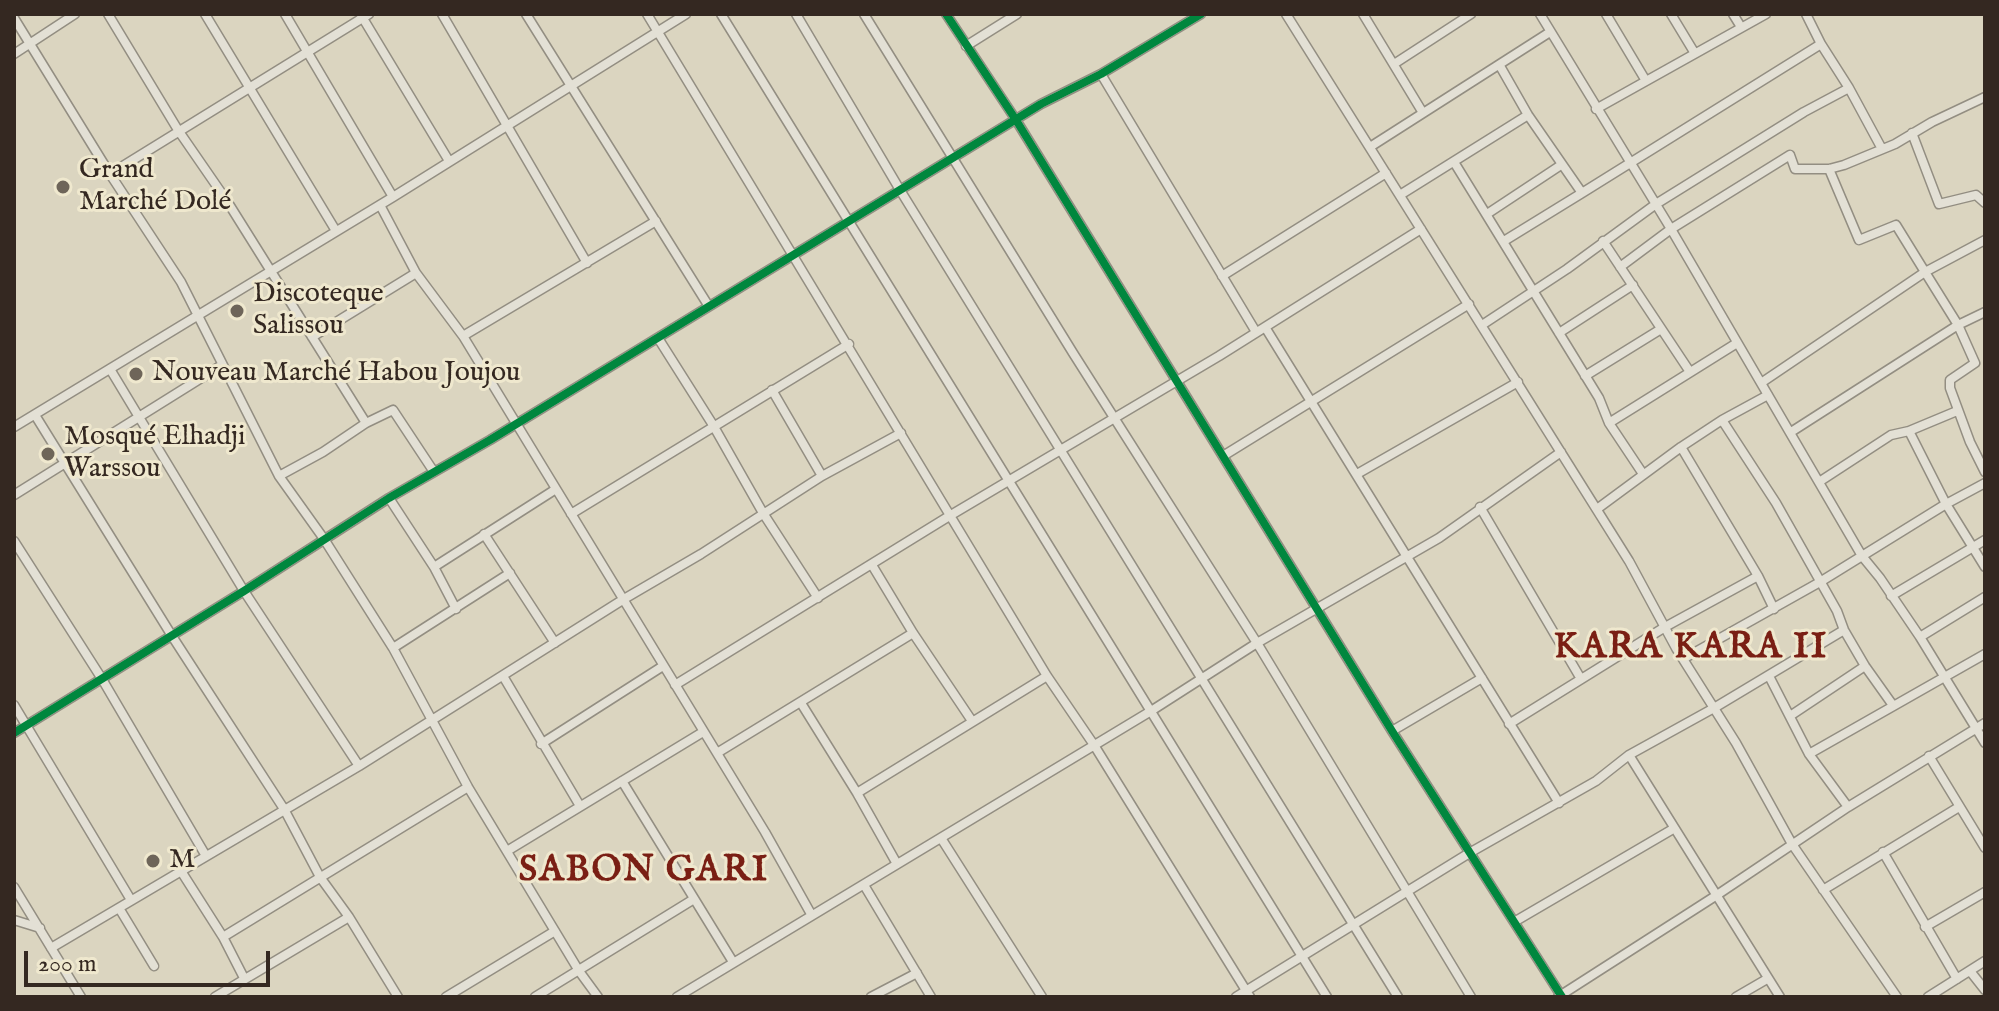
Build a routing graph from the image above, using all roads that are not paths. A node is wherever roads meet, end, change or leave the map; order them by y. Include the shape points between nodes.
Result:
1 (75, 14) edge
2 (108, 14) edge
3 (205, 14) edge
4 (285, 14) edge
5 (442, 14) edge
6 (526, 14) edge
7 (647, 14) edge
8 (686, 14) edge
9 (721, 14) edge
10 (796, 14) edge
11 (864, 14) edge
12 (946, 14) edge
13 (1017, 14) edge
14 (1201, 14) edge
15 (1363, 14) edge
16 (1471, 14) edge
17 (1540, 14) edge
18 (1606, 14) edge
19 (1671, 14) edge
20 (1733, 14) edge
21 (1766, 14) edge
22 (1806, 14) edge
23 (364, 15) edge
24 (1287, 15) edge
25 (14, 18) edge
26 (1741, 27) junction
27 (657, 31) junction
28 (1550, 32) junction
29 (29, 44) junction
30 (1821, 44) junction
31 (966, 46) junction
32 (307, 51) junction
33 (1694, 52) junction
34 (14, 54) edge
35 (1394, 64) junction
36 (1500, 66) junction
37 (1101, 74) junction
38 (1646, 81) junction
39 (571, 84) junction
40 (250, 86) junction
41 (1849, 88) junction
42 (1985, 97) edge
43 (1596, 109) junction
44 (1423, 113) junction
45 (1528, 115) junction
46 (1016, 120) junction
47 (507, 126) junction
48 (178, 130) junction
49 (1912, 133) junction
50 (1370, 147) junction
51 (1882, 149) junction
52 (954, 157) junction
53 (449, 161) junction
54 (1454, 162) junction
55 (1631, 163) junction
56 (1561, 165) junction
57 (1829, 169) junction
58 (1386, 173) junction
59 (110, 174) junction
60 (900, 190) junction
61 (1582, 193) junction
62 (1400, 195) junction
63 (393, 197) junction
64 (1985, 203) edge
65 (1656, 204) junction
66 (380, 205) junction
67 (1487, 214) junction
68 (656, 221) junction
69 (849, 221) junction
70 (1421, 229) junction
71 (1671, 229) junction
72 (336, 231) junction
73 (1985, 240) edge
74 (1504, 241) junction
75 (1603, 241) junction
76 (793, 257) junction
77 (587, 263) junction
78 (1620, 267) junction
79 (269, 272) junction
80 (1925, 272) junction
81 (416, 273) junction
82 (1222, 276) junction
83 (1633, 285) junction
84 (1533, 290) junction
85 (1469, 304) junction
86 (708, 305) junction
87 (1985, 312) edge
88 (197, 316) junction
89 (1482, 325) junction
90 (1958, 325) junction
91 (1661, 329) junction
92 (1260, 330) junction
93 (1559, 333) junction
94 (463, 336) junction
95 (312, 337) junction
96 (658, 338) junction
97 (1737, 343) junction
98 (849, 344) junction
99 (222, 365) junction
100 (110, 369) junction
101 (1690, 372) junction
102 (1585, 376) junction
103 (1175, 380) junction
104 (1518, 382) junction
105 (1761, 383) junction
106 (772, 390) junction
107 (1768, 395) junction
108 (1312, 402) junction
109 (1957, 411) junction
110 (35, 415) junction
111 (1113, 417) junction
112 (140, 418) junction
113 (1722, 420) junction
114 (366, 423) junction
115 (1609, 423) junction
116 (517, 424) junction
117 (713, 425) junction
118 (14, 427) edge
119 (1909, 431) junction
120 (1791, 432) junction
121 (901, 433) junction
122 (1681, 447) junction
123 (1061, 449) junction
124 (1561, 452) junction
125 (1223, 456) junction
126 (65, 462) junction
127 (434, 472) junction
128 (1985, 472) edge
129 (1357, 474) junction
130 (1643, 474) junction
131 (279, 476) junction
132 (822, 476) junction
133 (1008, 482) junction
134 (1819, 482) junction
135 (1985, 483) edge
136 (556, 489) junction
137 (14, 495) edge
138 (389, 498) junction
139 (1946, 504) junction
140 (1480, 507) junction
141 (1597, 509) junction
142 (763, 513) junction
143 (571, 514) junction
144 (951, 515) junction
145 (484, 534) junction
146 (324, 539) junction
147 (1985, 540) edge
148 (14, 541) edge
149 (1973, 547) junction
150 (1862, 556) junction
151 (1406, 557) junction
152 (872, 565) junction
153 (434, 567) junction
154 (1985, 567) edge
155 (510, 573) junction
156 (1758, 576) junction
157 (1820, 582) junction
158 (244, 591) junction
159 (1891, 596) junction
160 (1985, 597) edge
161 (818, 598) junction
162 (624, 599) junction
163 (456, 609) junction
164 (1316, 609) junction
165 (1774, 609) junction
166 (1665, 627) junction
167 (1844, 630) junction
168 (913, 633) junction
169 (172, 636) junction
170 (1920, 637) junction
171 (555, 643) junction
172 (1257, 643) junction
173 (393, 648) junction
174 (1985, 654) edge
175 (1683, 659) junction
176 (663, 666) junction
177 (1865, 666) junction
178 (503, 676) junction
179 (1047, 676) junction
180 (1769, 676) junction
181 (1943, 676) junction
182 (1482, 678) junction
183 (102, 679) junction
184 (1581, 679) junction
185 (1203, 680) junction
186 (675, 685) junction
187 (801, 703) junction
188 (1892, 704) junction
189 (14, 705) edge
190 (1714, 708) junction
191 (1151, 711) junction
192 (1790, 716) junction
193 (432, 719) junction
194 (972, 721) junction
195 (1985, 723) edge
196 (1509, 724) junction
197 (27, 725) junction
198 (1976, 728) junction
199 (1392, 731) junction
200 (703, 732) junction
201 (14, 733) edge
202 (1985, 743) edge
203 (541, 744) junction
204 (1094, 745) junction
205 (717, 753) junction
206 (1809, 754) junction
207 (1629, 755) junction
208 (1929, 756) junction
209 (359, 766) junction
210 (622, 781) junction
211 (468, 787) junction
212 (857, 793) junction
213 (1559, 803) junction
214 (580, 806) junction
215 (1848, 807) junction
216 (1959, 807) junction
217 (284, 809) junction
218 (1673, 829) junction
219 (941, 838) junction
220 (1792, 844) junction
221 (1985, 848) edge
222 (507, 851) junction
223 (1471, 852) junction
224 (1883, 852) junction
225 (206, 856) junction
226 (897, 864) junction
227 (181, 871) junction
228 (320, 877) junction
229 (864, 885) junction
230 (14, 887) edge
231 (1823, 890) junction
232 (1406, 892) junction
233 (1985, 892) edge
234 (1717, 895) junction
235 (694, 899) junction
236 (131, 900) junction
237 (119, 908) junction
238 (811, 914) junction
239 (349, 917) junction
240 (14, 920) edge
241 (1514, 922) junction
242 (1354, 924) junction
243 (1925, 927) junction
244 (40, 928) junction
245 (555, 931) junction
246 (223, 937) junction
247 (51, 948) junction
248 (1301, 956) junction
249 (1985, 961) edge
250 (733, 962) junction
251 (154, 966) dead end
252 (579, 971) junction
253 (1970, 971) junction
254 (917, 973) junction
255 (244, 978) junction
256 (1767, 979) junction
257 (1957, 979) junction
258 (1985, 990) edge
259 (1248, 994) edge
260 (395, 996) edge
261 (1560, 996) edge
262 (81, 997) edge
263 (215, 997) edge
264 (446, 997) edge
265 (535, 997) edge
266 (598, 997) edge
267 (677, 997) edge
268 (871, 997) edge
269 (931, 997) edge
270 (1042, 997) edge
271 (1236, 997) edge
272 (1327, 997) edge
273 (1398, 997) edge
274 (1471, 997) edge
275 (1736, 997) edge
276 (1780, 997) edge
277 (1897, 997) edge
278 (1928, 997) edge

1 - 29 street
2 - 48 street
3 - 40 street
4 - 32 street
5 - 47 street
6 - 39 street
7 - 27 street
8 - 27 street
9 - 69 street
10 - 60 street
11 - 52 street
12 - 31 street
13 - 31 street
14 - 37 street
15 - 35 street
16 - 35 street
17 - 28 street
18 - 38 street
19 - 33 street
20 - 26 street
21 - 26 street
22 - 30 street
23 - 32 street
23 - 53 street
24 - 50 street
25 - 29 street
26 - 33 street
27 - 39 street
27 - 76 street
28 - 36 street
28 - 43 street
29 - 34 street
29 - 59 street
30 - 41 street
30 - 55 street
31 - 46 street
32 - 40 street
32 - 63 street
33 - 38 street
35 - 44 street
36 - 44 street
36 - 45 street
37 - 46 street
37 - 82 street
38 - 43 street
39 - 47 street
39 - 68 street
40 - 48 street
40 - 72 street
41 - 51 street
41 - 65 street
42 - 49 street
43 - 55 street
44 - 50 street
45 - 54 street
45 - 56 street
46 - 52 street
46 - 103 street
47 - 53 street
47 - 77 street
48 - 59 street
48 - 79 street
49 - 51 street
49 - 64 street via 1939,204 1976,195
50 - 58 street
51 - 57 street
52 - 60 street
52 - 111 street
53 - 63 street
54 - 62 street
54 - 67 street
55 - 61 street
55 - 65 street
56 - 61 street
56 - 67 street
57 - 71 street via 1795,169 1790,155
57 - 80 street via 1859,240 1896,225
58 - 62 street
58 - 82 street
59 - 88 street via 181,282
60 - 69 street
60 - 123 street
61 - 74 street
62 - 70 street
63 - 66 street
65 - 71 street
65 - 75 street
66 - 72 street
66 - 81 street
67 - 74 street
68 - 77 street
68 - 86 street
69 - 76 street
69 - 133 street
70 - 85 street
70 - 92 street
71 - 78 street
71 - 97 street
72 - 79 street
73 - 80 street
74 - 84 street
75 - 78 street
75 - 84 street
76 - 86 street
76 - 98 street
77 - 94 street
78 - 83 street
79 - 88 street
79 - 95 street
80 - 90 street
80 - 105 street
81 - 94 street
81 - 95 street
82 - 92 street
83 - 91 street
83 - 93 street
84 - 89 street
84 - 93 street
85 - 89 street
85 - 108 street
86 - 96 street
87 - 90 street
88 - 99 street
88 - 100 street
89 - 104 street
90 - 109 street via 1975,363 1950,380
90 - 120 street
91 - 101 street
91 - 102 street
92 - 103 street
92 - 108 street
93 - 102 street
94 - 116 street
95 - 114 street
96 - 116 street
96 - 117 street
97 - 101 street
97 - 105 street
98 - 106 street
98 - 121 street
99 - 112 street
99 - 131 street
100 - 110 street
100 - 112 street
101 - 115 street
102 - 115 street
103 - 111 street
103 - 125 street
104 - 124 street
104 - 129 street
105 - 107 street
106 - 117 street
106 - 132 street
107 - 113 street
107 - 120 street
108 - 125 street
108 - 129 street
109 - 119 street
109 - 128 street
110 - 118 street
110 - 126 street
111 - 123 street
111 - 172 street
112 - 126 street
112 - 158 street
113 - 122 street
113 - 157 street
114 - 127 street via 393,410
114 - 131 street
115 - 130 street
116 - 127 street
116 - 136 street
117 - 142 street
117 - 143 street
119 - 134 street via 1891,435
119 - 139 street
120 - 134 street
121 - 132 street
121 - 144 street
122 - 130 street
122 - 156 street
123 - 133 street
123 - 185 street
124 - 140 street
124 - 141 street
125 - 164 street
126 - 137 street
126 - 169 street
127 - 138 street
129 - 151 street
130 - 141 street
131 - 146 street
132 - 142 street
133 - 144 street
133 - 191 street
134 - 150 street
135 - 139 street
136 - 143 street
136 - 145 street
138 - 146 street
138 - 153 street
139 - 149 street
139 - 150 street
140 - 151 street
140 - 184 street
141 - 166 street
142 - 161 street
142 - 162 street
143 - 162 street
144 - 152 street
144 - 179 street
145 - 153 street
145 - 155 street
146 - 158 street
146 - 173 street
147 - 149 street
148 - 183 street
149 - 154 street
149 - 159 street
150 - 157 street
150 - 159 street
151 - 164 street
151 - 182 street
152 - 161 street
152 - 168 street
153 - 163 street
155 - 163 street
155 - 171 street
156 - 165 street
156 - 166 street
157 - 165 street
157 - 167 street
158 - 169 street
158 - 209 street
159 - 170 street
160 - 170 street
161 - 186 street
162 - 171 street
162 - 176 street
163 - 173 street
164 - 172 street
164 - 199 street
165 - 175 street
166 - 175 street
166 - 184 street
167 - 177 street
167 - 180 street
168 - 187 street
168 - 194 street
169 - 183 street
169 - 217 street
170 - 181 street
171 - 178 street
172 - 185 street
172 - 232 street
173 - 193 street
174 - 181 street
175 - 190 street
176 - 186 street
176 - 203 street
177 - 188 street
177 - 192 street
178 - 193 street
178 - 203 street
179 - 194 street
179 - 204 street
180 - 190 street
180 - 192 street
181 - 188 street
181 - 198 street
182 - 196 street
182 - 199 street
183 - 197 street
183 - 225 street
184 - 196 street
185 - 191 street
185 - 242 street
186 - 200 street
187 - 205 street
187 - 212 street
188 - 206 street
189 - 197 street
190 - 207 street
190 - 220 street
191 - 204 street
191 - 248 street
192 - 206 street
193 - 209 street
193 - 211 street
194 - 212 street
195 - 198 street
196 - 213 street
197 - 201 street
197 - 236 street
198 - 202 street
198 - 208 street
199 - 223 street
200 - 205 street
200 - 210 street
203 - 214 street
204 - 219 street
204 - 259 street
205 - 238 street
206 - 215 street
207 - 213 street
207 - 218 street
208 - 215 street
208 - 216 street
209 - 217 street
210 - 214 street
210 - 235 street
211 - 222 street
211 - 228 street
212 - 226 street
213 - 223 street
214 - 222 street
215 - 220 street
216 - 221 street
216 - 224 street
217 - 225 street
217 - 228 street
218 - 234 street
218 - 241 street
219 - 226 street
219 - 270 street
220 - 231 street
220 - 234 street
222 - 245 street
223 - 232 street
223 - 241 street
224 - 231 street
224 - 243 street
225 - 227 street
226 - 229 street
227 - 236 street
227 - 246 street
228 - 239 street
228 - 246 street
229 - 238 street
229 - 254 street
230 - 244 street
231 - 277 street
232 - 242 street
232 - 274 street
233 - 243 street
234 - 256 street
234 - 261 street
235 - 250 street
235 - 252 street
236 - 237 street
237 - 247 street
237 - 251 street
238 - 250 street
239 - 255 street
239 - 260 street
240 - 244 street
241 - 261 street
242 - 248 street
242 - 273 street
243 - 257 street
244 - 247 street
245 - 252 street
245 - 264 street
246 - 255 street
247 - 262 street
248 - 259 street
248 - 272 street
249 - 253 street
250 - 267 street
252 - 265 street
252 - 266 street
253 - 257 street
253 - 258 street
254 - 268 street
254 - 269 street
255 - 263 street
256 - 275 street
256 - 276 street
257 - 278 street
259 - 271 street

